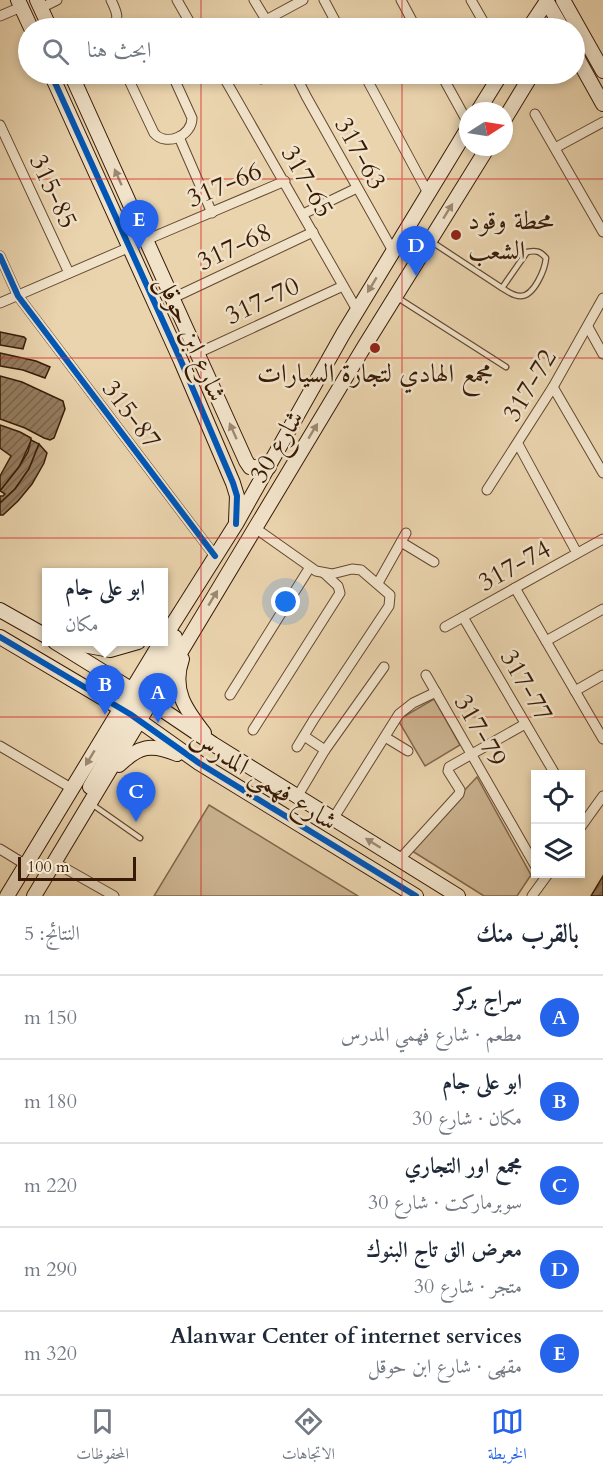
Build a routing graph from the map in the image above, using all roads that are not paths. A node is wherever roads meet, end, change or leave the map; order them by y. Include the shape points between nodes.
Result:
1 (57, 0) edge
2 (111, 0) edge
3 (177, 0) edge
4 (254, 0) edge
5 (303, 0) edge
6 (324, 0) edge
7 (401, 0) edge
8 (471, 0) edge
9 (546, 0) edge
10 (563, 0) edge
11 (19, 3) edge
12 (39, 4) edge
13 (0, 16) edge
14 (26, 18) edge
15 (45, 18) edge
16 (118, 18) edge
17 (187, 18) edge
18 (265, 18) edge
19 (278, 18) edge
20 (334, 18) edge
21 (411, 18) edge
22 (482, 18) edge
23 (535, 18) edge
24 (556, 18) edge
25 (573, 18) edge
26 (585, 39) edge
27 (603, 71) edge
28 (585, 72) edge
29 (56, 84) edge
30 (77, 84) edge
31 (131, 84) edge
32 (177, 84) edge
33 (228, 84) edge
34 (300, 84) edge
35 (369, 84) edge
36 (447, 84) edge
37 (495, 84) edge
38 (526, 84) edge
39 (484, 102) edge
40 (603, 104) edge
41 (513, 105) edge
42 (459, 107) edge
43 (535, 114) dead end
44 (603, 122) edge
45 (0, 125) edge
46 (179, 137) junction
47 (459, 143) edge
48 (555, 148) junction
49 (482, 156) edge
50 (285, 181) junction
51 (357, 188) junction
52 (428, 193) junction
53 (212, 213) junction
54 (303, 214) junction
55 (313, 232) junction
56 (603, 232) edge
57 (146, 240) junction
58 (430, 241) junction
59 (130, 247) junction
60 (393, 251) junction
61 (0, 256) edge
62 (69, 273) junction
63 (343, 286) junction
64 (502, 288) junction
65 (18, 296) junction
66 (395, 296) junction
67 (173, 298) junction
68 (603, 298) edge
69 (0, 303) edge
70 (357, 310) junction
71 (588, 327) junction
72 (343, 333) junction
73 (363, 347) junction
74 (198, 353) junction
75 (603, 354) edge
76 (506, 367) dead end
77 (553, 387) junction
78 (518, 444) junction
79 (269, 467) junction
80 (603, 473) edge
81 (487, 490) dead end
82 (236, 524) junction
83 (255, 528) junction
84 (603, 539) edge
85 (577, 553) junction
86 (215, 556) junction
87 (434, 562) dead end
88 (310, 567) junction
89 (205, 573) junction
90 (324, 573) junction
91 (378, 583) junction
92 (515, 588) junction
93 (190, 596) junction
94 (603, 609) edge
95 (0, 610) edge
96 (463, 617) junction
97 (168, 620) edge
98 (445, 627) dead end
99 (168, 632) edge
100 (192, 632) junction
101 (42, 634) edge
102 (0, 637) edge
103 (546, 641) junction
104 (62, 646) edge
105 (88, 646) edge
106 (124, 646) edge
107 (161, 646) edge
108 (384, 667) dead end
109 (426, 675) dead end
110 (603, 675) edge
111 (575, 691) junction
112 (436, 692) junction
113 (230, 695) dead end
114 (142, 696) junction
115 (130, 715) junction
116 (525, 724) junction
117 (253, 730) dead end
118 (304, 736) junction
119 (385, 737) junction
120 (603, 739) edge
121 (213, 744) junction
122 (0, 746) edge
123 (297, 747) dead end
124 (325, 750) junction
125 (408, 751) dead end
126 (471, 754) junction
127 (199, 763) junction
128 (553, 770) edge
129 (105, 780) junction
130 (71, 789) junction
131 (603, 796) edge
132 (297, 797) junction
133 (90, 803) junction
134 (333, 819) junction
135 (585, 819) edge
136 (140, 838) dead end
137 (0, 849) edge
138 (531, 858) edge
139 (57, 859) junction
140 (399, 860) junction
141 (26, 865) junction
142 (542, 878) edge
143 (7, 896) edge
144 (34, 896) edge
145 (114, 896) edge
146 (416, 896) edge
147 (458, 896) edge
148 (532, 896) edge

1 - 12 street
2 - 16 street
3 - 17 street
4 - 18 street
5 - 19 street
6 - 20 street
7 - 21 street
8 - 22 street
9 - 23 main road
9 - 24 main road
10 - 25 main road
11 - 13 street
11 - 14 main road
12 - 15 main road
26 - 27 main road
28 - 40 main road
29 - 59 main road, شارع ابن حوقل
57 -> 30 main road, شارع ابن حوقل
31 - 46 street via 154,133 164,140
32 - 46 street via 192,118 188,132
33 - 50 street, 317-65
34 - 51 street, 317-63
35 - 52 street
36 - 42 street
37 - 39 main road
38 - 41 main road
43 - 48 street
44 - 48 street
45 - 62 street, 315-85
46 - 53 street
47 - 52 main road, شارع 30
48 - 56 street
58 -> 49 main road, شارع 30
50 - 53 street, 317-66
50 - 54 street, 317-65
51 - 54 street
51 - 60 street, 317-63
52 - 60 main road, شارع 30
53 - 57 street, 317-66
54 - 55 street, 317-65
55 - 63 street, 317-65
55 - 67 street, 317-68
57 - 67 main road, شارع ابن حوقل
58 - 64 lane
58 - 66 main road, شارع 30
59 - 62 street
59 - 82 main road, شارع ابن حوقل via 233,483 237,496
60 -> 70 main road, شارع 30
61 - 65 street, 315-87
62 - 65 street
63 - 70 street, 317-65
63 - 74 street, 317-70
64 - 64 lane via 521,297 528,295 545,271 546,258 534,250 526,252
65 - 69 street
65 - 86 street, 315-87
66 - 73 main road, شارع 30
66 - 76 lane
67 - 74 main road, شارع ابن حوقل
68 - 71 street, 317-72
70 - 72 main road, شارع 30
71 - 75 street
71 - 77 street, 317-72
72 - 73 main road
72 - 79 main road, شارع 30
83 -> 73 main road, شارع 30
79 -> 74 main road, شارع ابن حوقل via 250,467
77 - 78 street, 317-72
77 - 80 street
78 - 81 street, 317-72
78 - 85 street
79 - 82 main road, شارع 30
82 - 86 main road, شارع 30
83 - 88 street
100 -> 83 main road, شارع 30
84 - 85 street, 317-74
85 - 92 street, 317-74
86 - 89 main road, شارع 30
87 - 91 street via 404,537
88 - 90 street
88 - 113 street
89 - 93 main road, شارع 30
89 - 114 main road via 191,607
90 - 91 street via 357,569
90 - 117 street via 340,588 340,593
91 - 118 street via 390,595 389,606
92 - 96 street, 317-74
92 - 103 street
93 - 97 main road
93 - 99 main road, شارع 30
94 - 103 street
95 - 101 main road, شارع فهمي المدرس
96 - 98 street, 317-74
96 - 116 street, 317-77
100 - 114 main road, شارع 30
100 - 121 main road via 178,669 177,687 188,713
102 - 115 main road, شارع فهمي المدرس
103 - 111 street
104 - 114 main road, شارع فهمي المدرس
105 - 106 main road via 110,650
107 - 114 main road, شارع 30
108 - 124 street
109 - 112 street, 317-79
110 - 111 street
111 - 120 street
112 - 119 street via 405,708
112 - 126 street, 317-79
114 - 115 main road, شارع 30
114 - 115 main road, شارع 30
114 - 121 main road, شارع فهمي المدرس
115 - 127 main road, شارع فهمي المدرس
115 - 129 main road, شارع 30
115 -> 130 main road, شارع 30
115 - 139 main road via 79,807
116 - 126 street
116 - 128 street, 317-77
118 - 123 street
118 - 124 street
119 - 125 street
119 - 134 street
121 - 132 main road, شارع فهمي المدرس
122 - 130 street
124 - 132 street
126 - 138 street, 317-79
126 - 140 street via 449,767 459,794
127 - 129 main road via 163,748 148,747 131,754
127 - 146 main road, شارع فهمي المدرس
129 - 133 main road, شارع 30
130 - 141 main road, شارع 30
131 - 135 street
132 - 134 main road, شارع فهمي المدرس
133 - 136 lane
133 - 139 main road, شارع 30
140 -> 134 main road, شارع فهمي المدرس
137 - 141 street
139 - 144 main road, شارع 30
139 - 145 street
140 - 147 main road, شارع فهمي المدرس
141 - 143 main road, شارع 30
142 - 148 street

